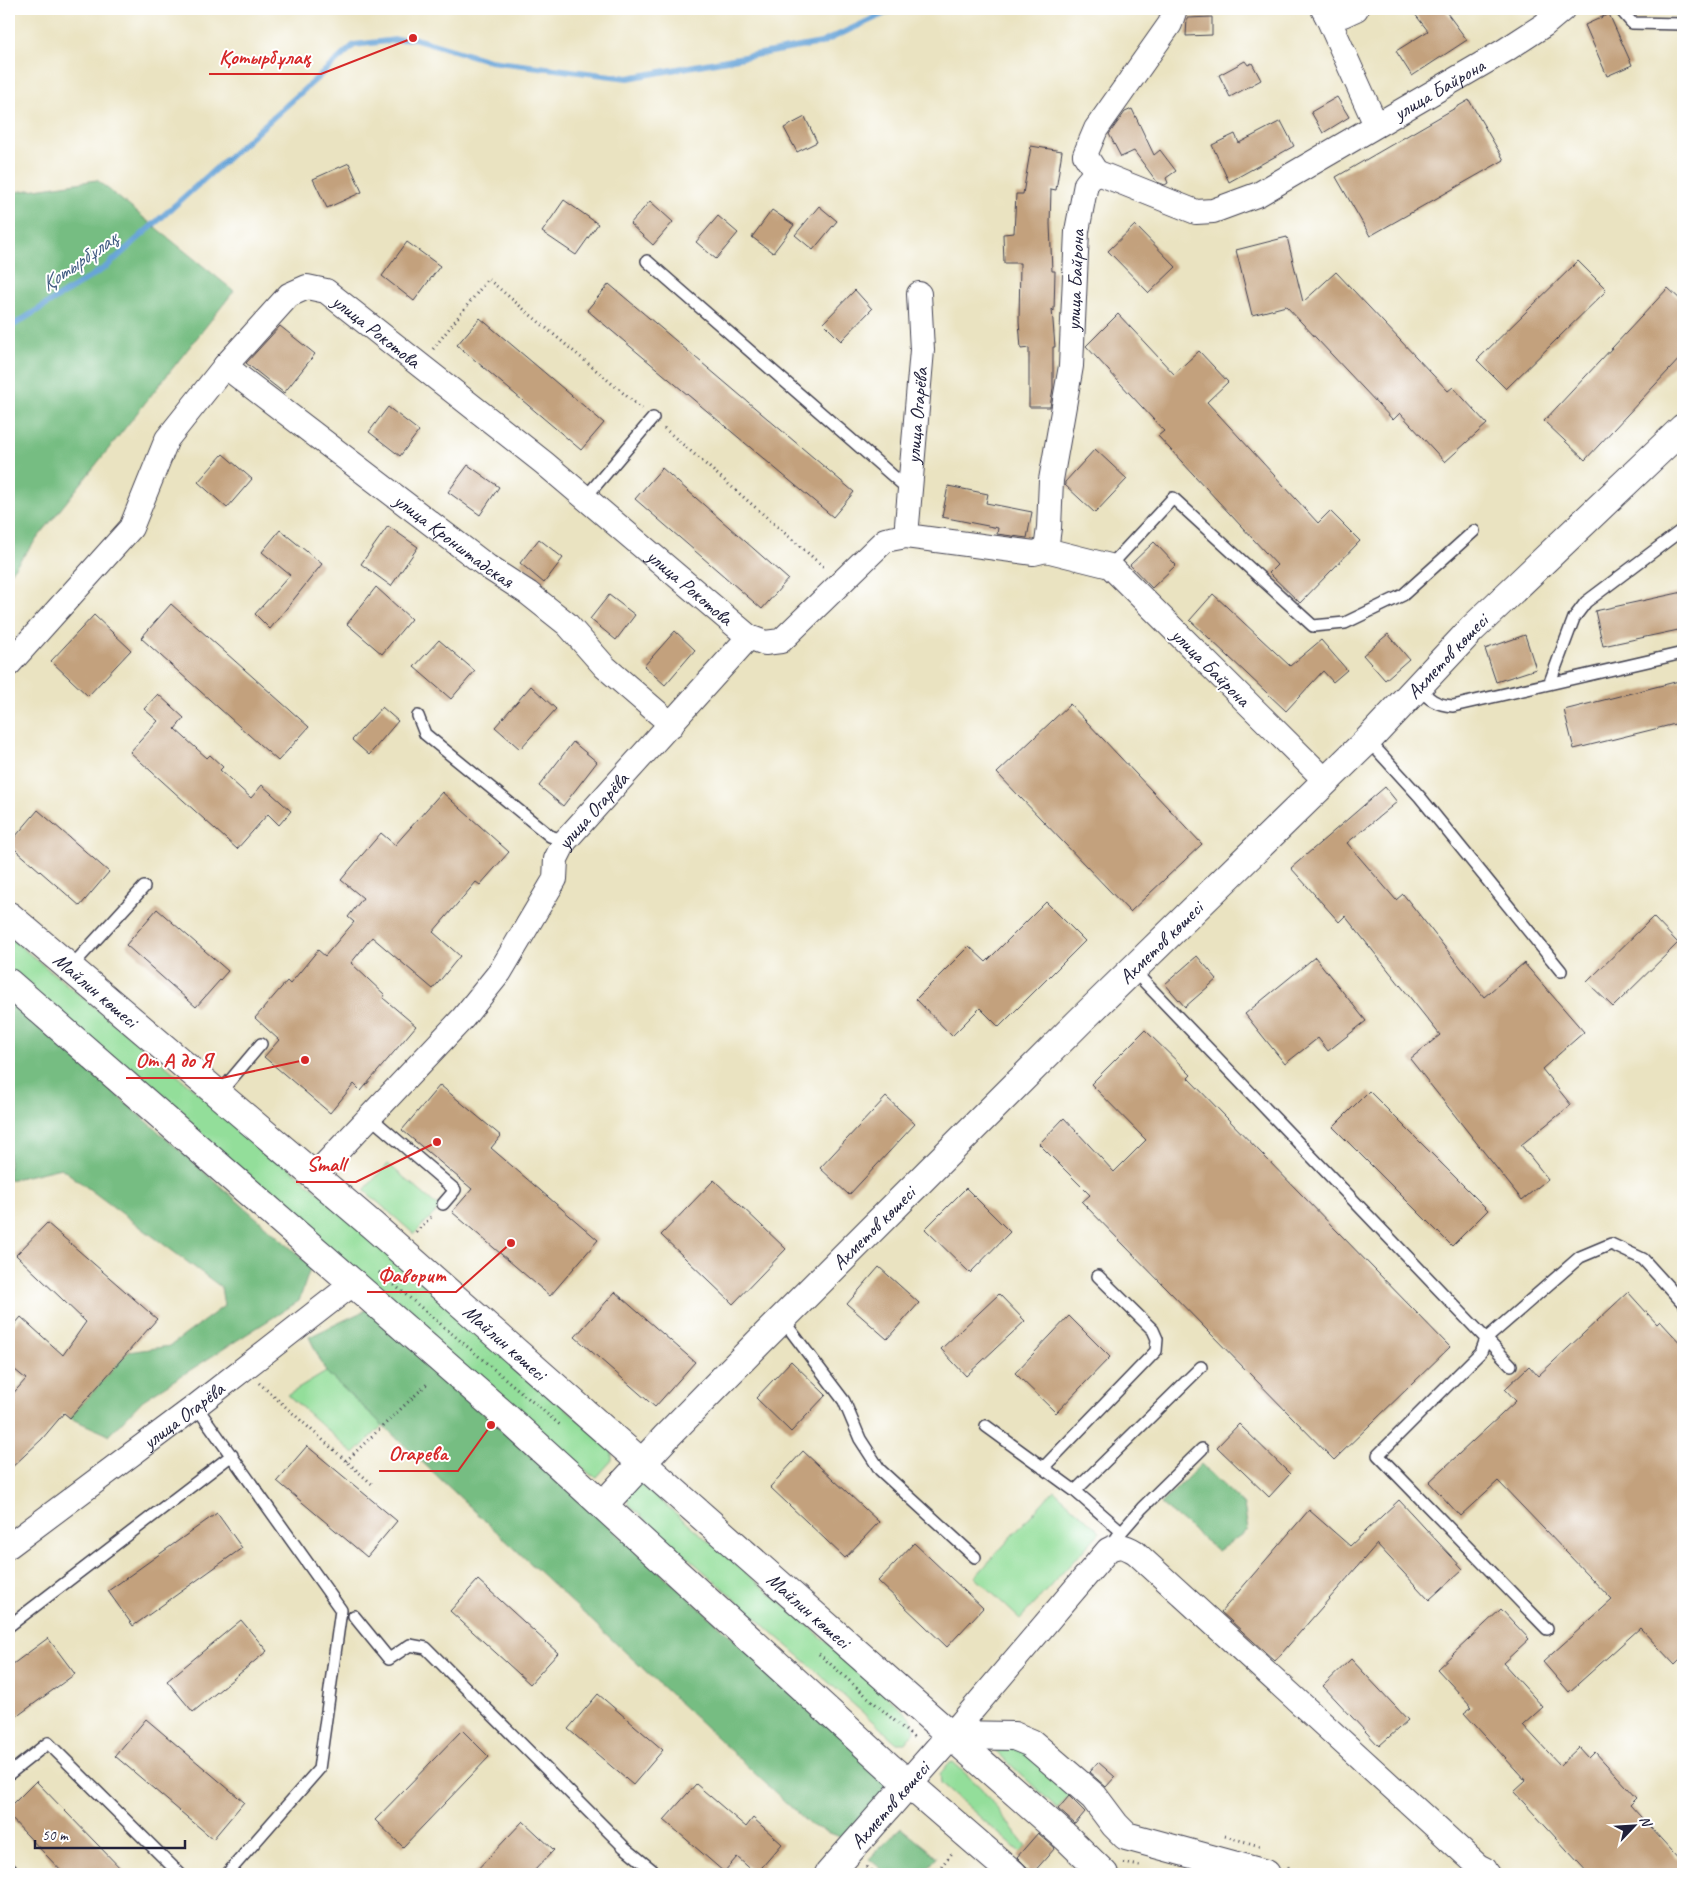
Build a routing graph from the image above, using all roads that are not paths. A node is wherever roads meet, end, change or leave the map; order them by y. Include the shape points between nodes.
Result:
1 (1175, 9) edge
2 (1356, 9) edge
3 (1563, 9) edge
4 (1620, 9) edge
5 (1325, 12) edge
6 (1683, 24) edge
7 (1376, 126) junction
8 (1096, 172) junction
9 (647, 261) dead end
10 (919, 294) dead end
11 (225, 366) junction
12 (653, 418) road end
13 (1683, 428) edge
14 (910, 490) junction
15 (585, 498) junction
16 (1683, 530) edge
17 (1474, 531) dead end
18 (906, 536) junction
19 (1046, 550) junction
20 (1110, 566) junction
21 (749, 637) junction
22 (1683, 653) edge
23 (9, 664) edge
24 (1550, 682) junction
25 (1418, 688) junction
26 (418, 716) dead end
27 (672, 725) junction
28 (1368, 740) junction
29 (1327, 782) junction
30 (565, 841) junction
31 (144, 887) dead end
32 (9, 916) edge
33 (70, 968) junction
34 (1133, 970) junction
35 (1561, 971) dead end
36 (9, 983) edge
37 (261, 1044) dead end
38 (218, 1095) junction
39 (370, 1117) junction
40 (314, 1176) junction
41 (444, 1204) road end
42 (364, 1274) junction
43 (1098, 1276) dead end
44 (1683, 1302) edge
45 (782, 1319) junction
46 (1486, 1339) junction
47 (1511, 1365) dead end
48 (1201, 1367) dead end
49 (196, 1406) junction
50 (986, 1426) dead end
51 (1202, 1449) dead end
52 (232, 1455) junction
53 (643, 1462) junction
54 (1044, 1468) junction
55 (1075, 1491) junction
56 (604, 1504) junction
57 (1114, 1540) junction
58 (9, 1546) edge
59 (976, 1557) dead end
60 (354, 1616) dead end
61 (9, 1626) edge
62 (1547, 1629) dead end
63 (951, 1735) junction
64 (9, 1774) edge
65 (908, 1784) junction
66 (1067, 1838) junction
67 (1266, 1862) edge
68 (9, 1868) edge
69 (1483, 1873) edge
70 (15, 1874) edge
71 (180, 1874) edge
72 (227, 1874) edge
73 (656, 1874) edge
74 (829, 1874) edge
75 (1013, 1874) edge
76 (1081, 1874) edge
77 (1104, 1874) edge

1 - 8 street via 1170,24 1096,130 1085,155
2 - 5 street via 1344,15
3 - 7 street, улица Байрона via 1504,51
4 - 6 lane via 1632,23
5 - 7 street
7 - 8 street, улица Байрона via 1259,194 1213,211 1196,212
8 - 19 street, улица Байрона via 1086,184 1077,231 1071,366 1051,480
9 - 14 lane
10 - 14 street, улица Огарёва via 922,350
11 - 15 street, улица Рокотова via 289,295 307,287 326,291
11 - 23 street, улица Рокотова via 167,439 131,528
11 - 27 street, улица Кронштадская via 567,624 605,667
12 - 15 lane
13 - 25 main road, Ахметов көшесі via 1472,629
14 - 18 street, улица Огарёва
15 - 21 street, улица Рокотова
16 - 24 lane via 1586,602 1574,618
17 - 20 lane via 1403,595 1346,623 1313,626 1173,498
18 - 19 street via 1034,554
18 - 21 street via 885,540 781,641 765,643
19 - 20 street
20 - 29 street, улица Байрона
21 - 27 street, улица Огарёва
22 - 24 lane
24 - 25 lane via 1453,706 1430,700
25 - 28 main road, Ахметов көшесі
26 - 30 lane via 425,734 550,836
27 - 30 street, улица Огарёва
28 - 29 main road, Ахметов көшесі
28 - 35 lane via 1420,797
29 - 34 main road, Ахметов көшесі
30 - 39 street, улица Огарёва via 556,859 554,878 500,972 463,1018
31 - 33 lane
32 - 33 main road, Майлин көшесі
33 - 38 main road, Майлин көшесі
34 - 45 main road, Ахметов көшесі
34 - 46 lane
36 - 42 main road
37 - 38 lane
38 - 40 main road, Майлин көшесі
39 - 40 street, улица Огарёва
39 - 41 lane via 455,1190
40 - 53 main road, Майлин көшесі
42 - 49 street, улица Огарёва
42 - 56 main road
43 - 54 lane via 1153,1330 1157,1339 1156,1351
44 - 46 lane via 1643,1260 1612,1244 1580,1257
45 - 53 main road, Ахметов көшесі
45 - 59 lane via 844,1401 860,1439 880,1470
46 - 47 lane
46 - 62 lane via 1481,1352 1378,1455
48 - 55 lane
49 - 52 lane
49 - 58 street, улица Огарёва
50 - 54 lane
51 - 57 lane
52 - 61 lane
52 - 72 lane via 341,1610 319,1770
53 - 56 main road, Ахметов көшесі
53 - 63 main road, Майлин көшесі
54 - 55 lane
55 - 57 lane
56 - 65 main road
57 - 63 street
57 - 69 street via 1135,1552
60 - 73 lane via 389,1659 410,1645 426,1648 624,1847
63 - 65 main road, Ахметов көшесі
63 - 66 main road, Майлин көшесі
63 - 67 main road via 1014,1736 1031,1743 1094,1796 1126,1836
64 - 71 lane via 48,1743
65 - 74 main road, Ахметов көшесі
65 - 75 main road
66 - 76 main road
66 - 77 main road, Майлин көшесі
68 - 70 lane

